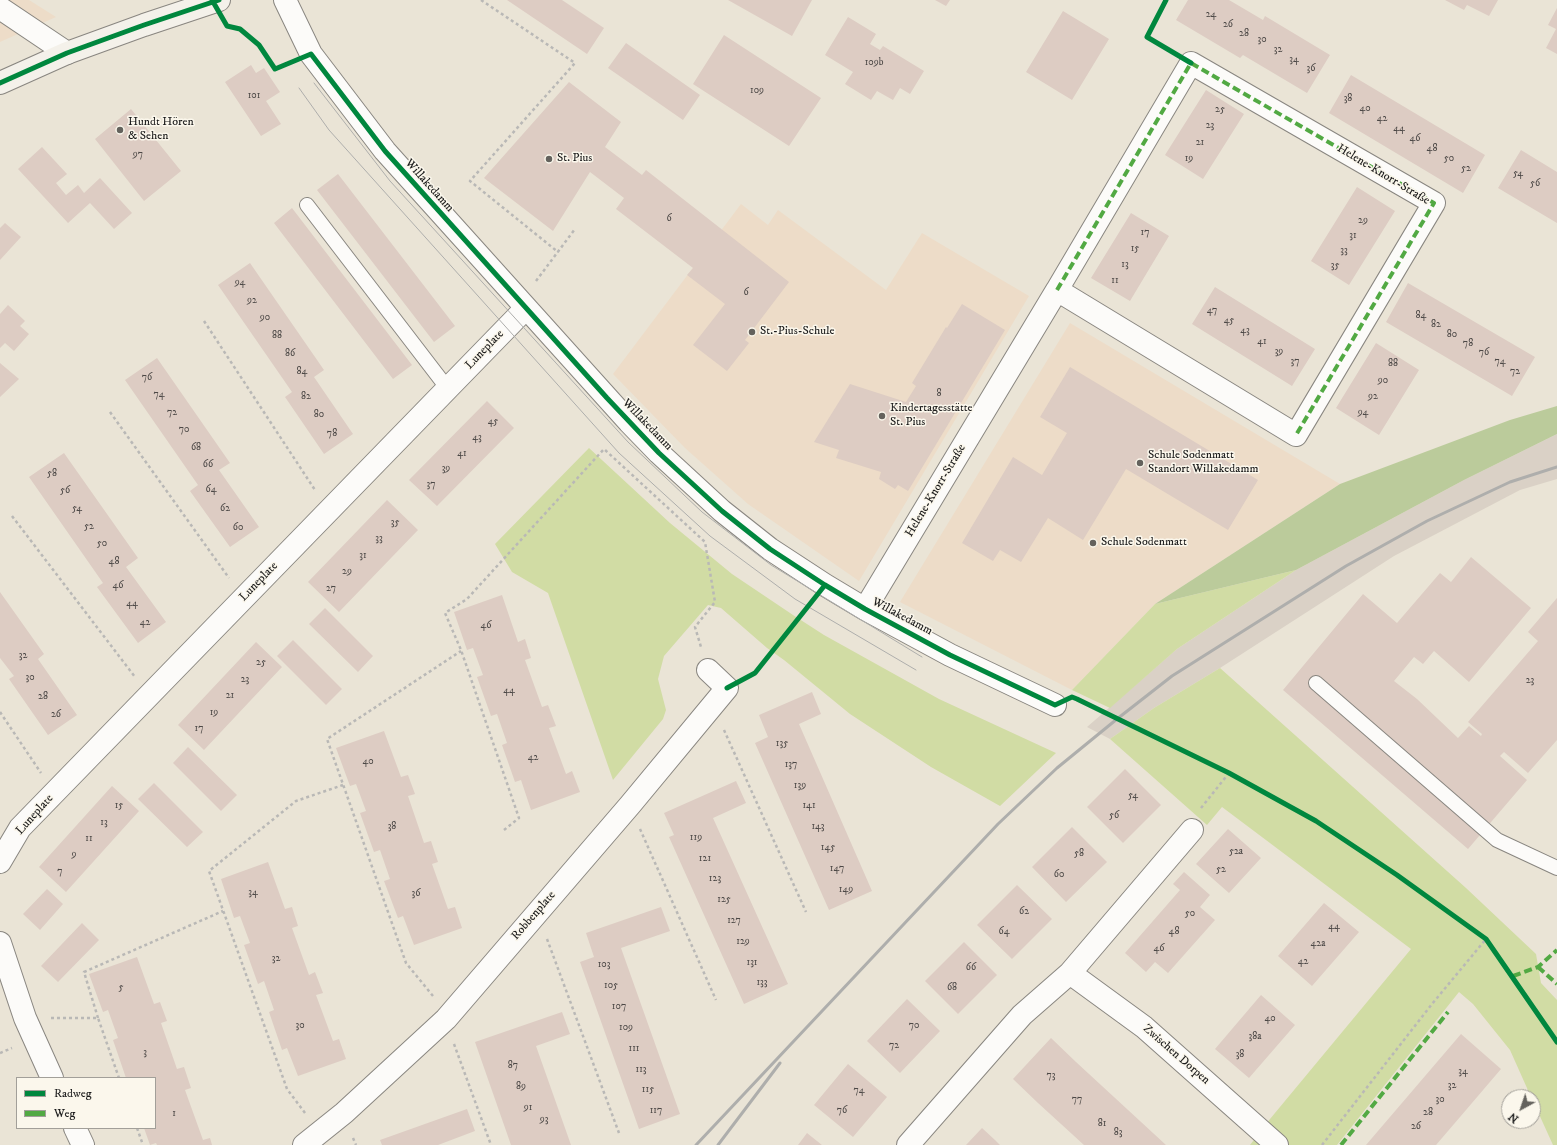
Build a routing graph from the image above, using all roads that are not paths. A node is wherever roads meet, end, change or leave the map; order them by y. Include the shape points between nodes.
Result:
1 (285, 0) edge
2 (216, 1) edge
3 (0, 8) edge
4 (67, 53) junction
5 (0, 83) edge
6 (307, 205) dead end
7 (1057, 290) junction
8 (526, 308) junction
9 (448, 389) junction
10 (865, 609) junction
11 (708, 670) road end
12 (1316, 683) dead end
13 (1055, 705) dead end
14 (1192, 830) road end
15 (0, 862) edge
16 (1557, 868) edge
17 (0, 943) edge
18 (1070, 973) junction
19 (52, 1077) edge
20 (75, 1129) edge
21 (312, 1139) edge
22 (83, 1145) edge
23 (908, 1145) edge
24 (1277, 1145) edge

1 - 8 street, Willakedamm via 311,54 384,151
2 - 4 main road
3 - 4 street
4 - 5 main road
6 - 9 lane
7 - 7 street, Helene-Knorr-Straße via 1296,435 1434,203 1191,63
7 - 10 street, Helene-Knorr-Straße
8 - 9 street, Luneplate
8 - 10 street, Willakedamm via 660,453 722,512 770,549
9 - 15 street, Luneplate via 20,828
10 - 13 street, Willakedamm via 950,655
11 - 21 street, Robbenplate via 727,688 630,805 446,1019
12 - 16 lane via 1498,840
14 - 18 street
17 - 19 street via 25,1018
18 - 23 street via 1022,1015
18 - 24 street, Zwischen Dorpen via 1144,1027
20 - 22 street

